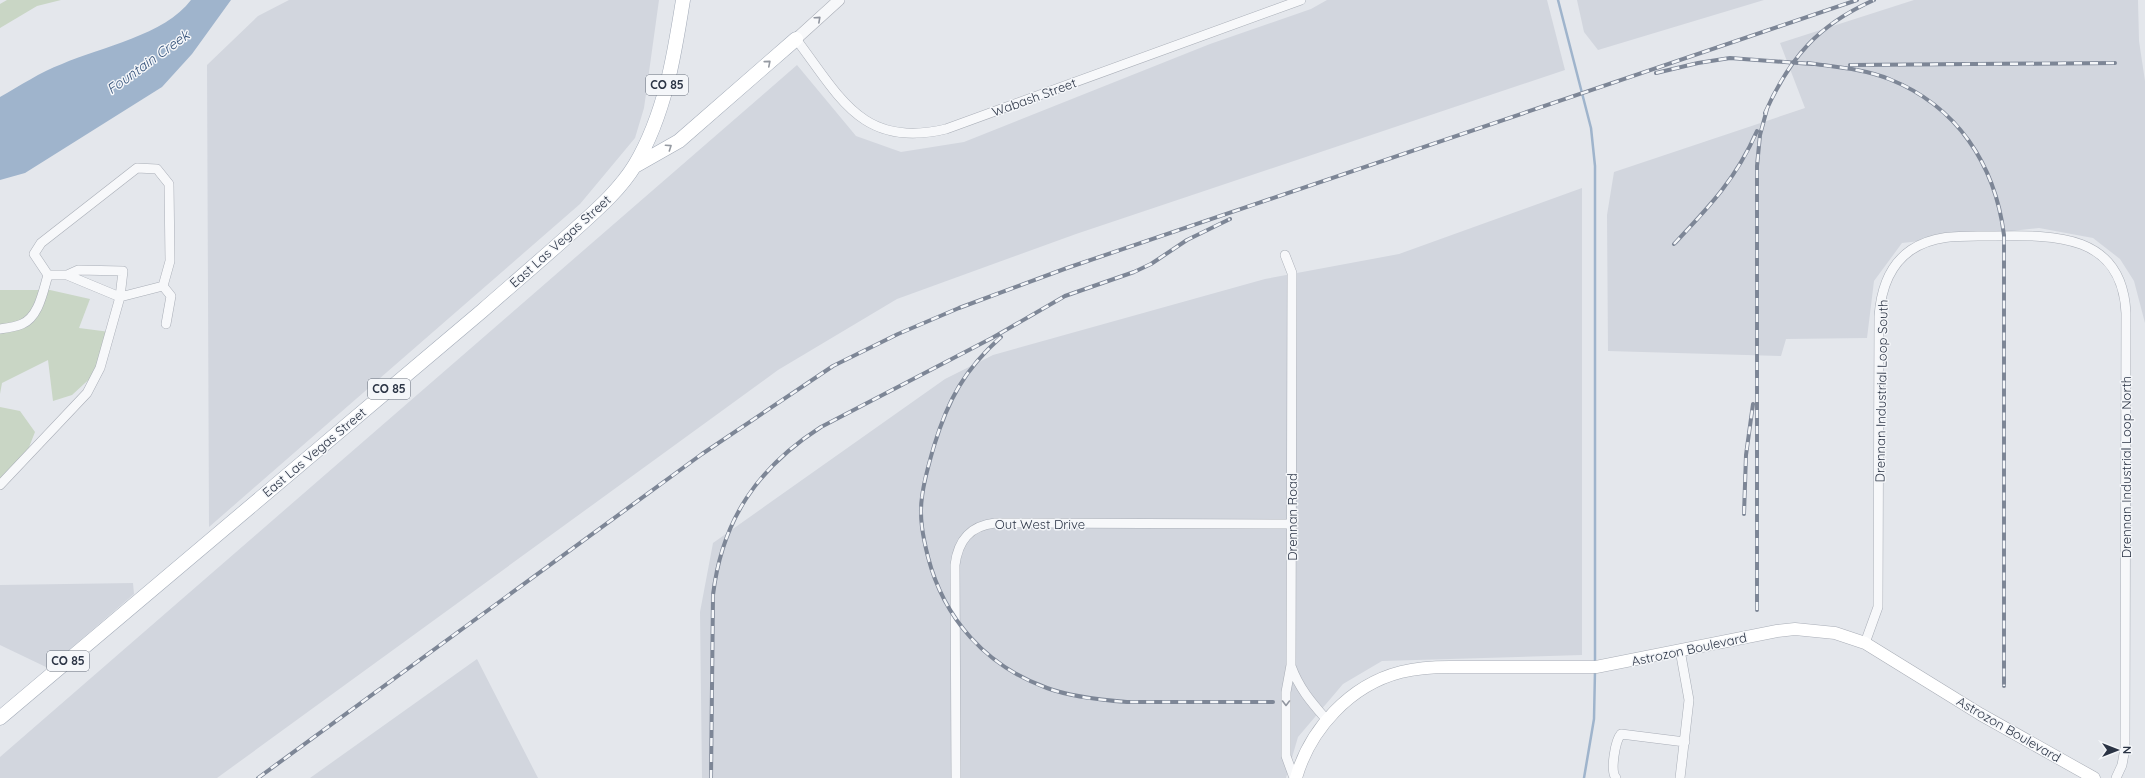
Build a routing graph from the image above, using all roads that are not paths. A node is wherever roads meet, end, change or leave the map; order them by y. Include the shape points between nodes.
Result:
1 (683, 0) edge
2 (839, 0) edge
3 (1301, 0) edge
4 (796, 39) junction
5 (635, 166) junction
6 (2013, 236) joint
7 (1285, 255) dead end
8 (48, 275) junction
9 (67, 275) junction
10 (163, 286) junction
11 (120, 297) junction
12 (166, 324) dead end
13 (0, 329) edge
14 (0, 486) edge
15 (1292, 524) junction
16 (1864, 643) junction
17 (1680, 650) junction
18 (1291, 665) junction
19 (0, 718) edge
20 (1326, 719) junction
21 (1685, 742) junction
22 (956, 778) edge
23 (1295, 778) edge
24 (1616, 778) edge
25 (1680, 778) edge
26 (2094, 778) edge
27 (2116, 778) edge

1 - 5 main road, East Las Vegas Street / CO 85 via 664,97
4 -> 2 street
3 - 4 street, Wabash Street via 946,129 919,134 889,131 866,121 840,98
5 -> 4 main road via 679,141
5 - 19 main road, East Las Vegas Street / CO 85 via 610,196 554,249
6 - 16 street, Drennan Industrial Loop South via 1954,236 1930,240 1902,257 1885,283 1879,316 1879,593 1876,617
6 - 27 street, Drennan Industrial Loop North via 2062,238 2090,247 2105,259 2116,273 2124,292 2125,748 2122,765
7 - 15 street, Drennan Road via 1292,273
8 - 9 street
8 - 10 street via 34,254 41,242 137,168 157,169 169,184 170,261
8 - 13 street via 30,319 23,324
9 - 11 street
9 - 11 street via 78,270 123,271
10 - 11 street
10 - 12 street via 171,296
11 - 14 street via 100,368 87,393
15 - 18 street, Drennan Road
15 - 22 street, Out West Drive via 994,523 981,525 968,533 958,547 955,565
16 - 17 main road, Astrozon Boulevard via 1835,633 1795,629
16 - 26 main road, Astrozon Boulevard via 1980,714
17 - 20 main road, Astrozon Boulevard via 1614,665 1580,668 1450,667 1413,670 1376,682
17 - 21 street via 1689,700
18 - 20 street via 1302,691
18 -> 23 street, Drennan Road via 1286,692 1286,756
20 - 23 main road, Astrozon Boulevard via 1308,747
21 - 24 street via 1621,734 1617,738 1612,771
21 - 25 street

